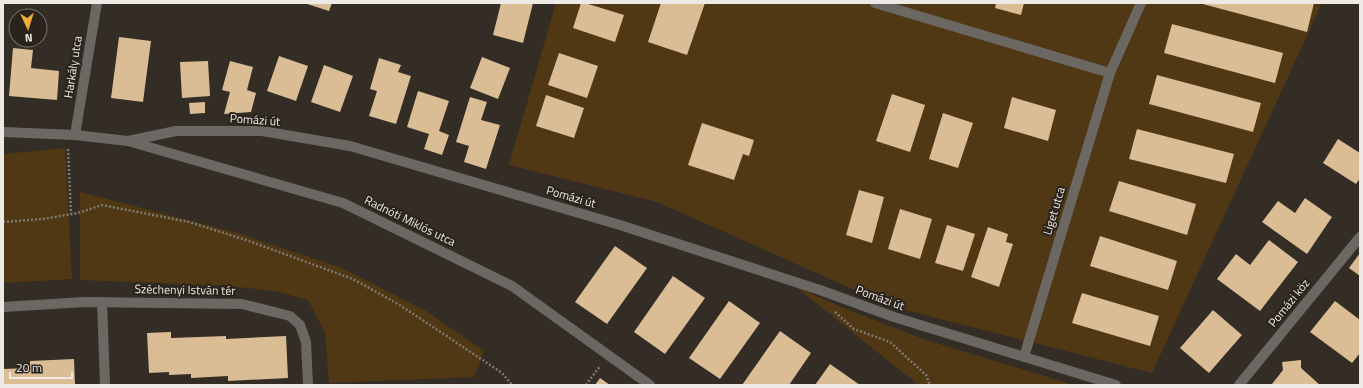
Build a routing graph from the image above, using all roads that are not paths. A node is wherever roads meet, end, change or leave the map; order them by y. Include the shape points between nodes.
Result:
1 (96, 3) edge
2 (875, 3) edge
3 (1141, 3) edge
4 (1110, 72) junction
5 (3, 132) edge
6 (75, 135) junction
7 (128, 141) junction
8 (1360, 237) edge
9 (102, 302) junction
10 (3, 307) edge
11 (1024, 357) junction
12 (105, 385) edge
13 (308, 385) edge
14 (650, 385) edge
15 (1116, 385) edge
16 (1239, 385) edge

1 - 6 street, Harkály utca
2 - 4 street
3 - 4 street, Liget utca
4 - 11 street, Liget utca
5 - 6 street, Pomázi út
6 - 7 street, Pomázi út
7 - 11 street, Pomázi út via 176,131 262,131 350,146 620,225 820,290 894,317
7 - 14 street, Radnóti Miklós utca via 343,202 512,286
8 - 16 street, Pomázi köz
9 - 10 street, Széchenyi István tér
9 - 12 street
9 - 13 street, Széchenyi István tér via 242,304 290,316 300,325 306,342
11 - 15 street, Pomázi út

